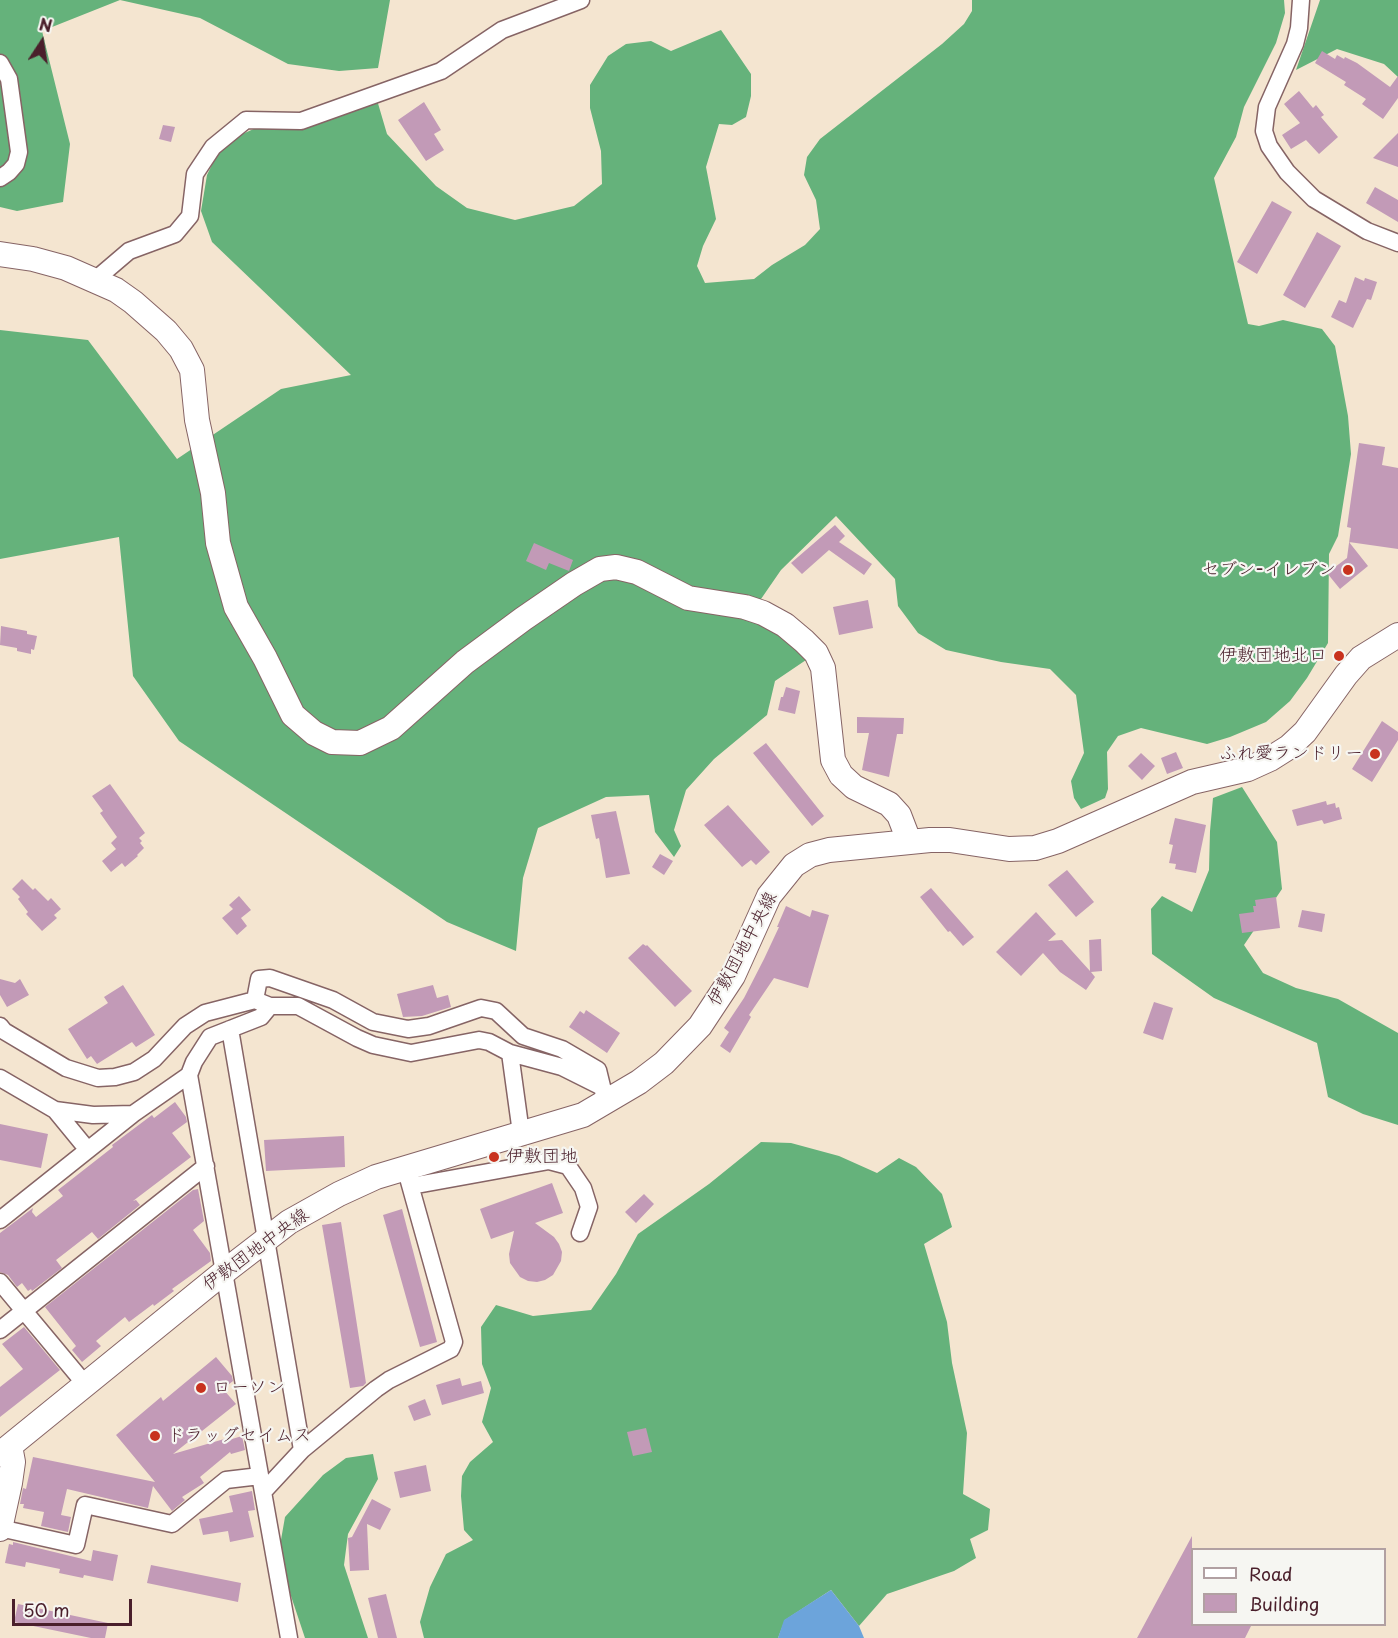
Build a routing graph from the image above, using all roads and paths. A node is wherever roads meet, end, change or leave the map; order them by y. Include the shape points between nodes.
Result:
1 (581, 0) edge
2 (1301, 0) edge
3 (0, 63) edge
4 (0, 178) edge
5 (1398, 243) edge
6 (0, 254) edge
7 (95, 280) junction
8 (1398, 635) edge
9 (909, 841) junction
10 (262, 1003) junction
11 (0, 1026) edge
12 (231, 1029) junction
13 (510, 1053) junction
14 (189, 1075) junction
15 (0, 1078) edge
16 (604, 1095) junction
17 (55, 1110) junction
18 (133, 1114) junction
19 (521, 1133) junction
20 (87, 1149) junction
21 (206, 1166) junction
22 (408, 1177) junction
23 (0, 1220) edge
24 (579, 1233) dead end
25 (266, 1240) junction
26 (224, 1272) junction
27 (0, 1282) edge
28 (23, 1311) junction
29 (0, 1330) edge
30 (85, 1384) junction
31 (5, 1450) edge
32 (302, 1450) junction
33 (262, 1484) junction
34 (0, 1528) edge
35 (289, 1638) edge

1 - 7 street via 502,30 441,71 301,121 246,120 213,147 195,174 190,216 175,234 129,251
2 - 5 street via 1294,44 1267,107 1264,131 1269,146 1287,172 1314,199 1367,231
3 - 4 street via 9,79 19,152 16,164
6 - 7 street via 66,268
7 - 9 street via 133,302 166,331 192,370 218,543 236,607 293,715 314,733 332,742 360,743 391,728 465,662 523,619 600,569 616,567 638,572 688,598 763,613 804,641 823,668 833,760 854,787 888,804 899,815
8 - 9 street, 伊敷団地中央線 via 1361,658 1305,732 1289,747 1248,769 1192,782 1088,830 1035,848 1009,849 950,840
9 - 16 street, 伊敷団地中央線 via 830,850 810,855 794,865 770,896 733,976 700,1026 664,1063
10 - 11 street via 205,1013 185,1026 154,1059 134,1072 115,1077 98,1078 66,1068
10 - 12 street via 261,1017
10 - 13 street via 297,1006 373,1045 411,1053 479,1040
10 - 16 street via 259,979 270,978 333,1000 373,1022 408,1029 481,1008 496,1011 523,1036 562,1049 598,1070
12 - 14 street via 210,1037
12 - 25 street
13 - 16 street via 562,1067
13 - 19 street
14 - 18 street
14 - 21 street
15 - 17 street
16 - 19 street, 伊敷団地中央線 via 583,1115
17 - 18 street
17 - 20 street
18 - 20 street
19 - 22 street, 伊敷団地中央線
20 - 23 street
21 - 26 street
21 - 28 street
22 - 24 street via 549,1161 568,1166 583,1188 589,1207
22 - 25 street, 伊敷団地中央線 via 339,1194
22 - 32 street via 454,1342 451,1349 376,1389
25 - 26 street, 伊敷団地中央線
25 - 32 street
26 - 30 street, 伊敷団地中央線
26 - 33 street
27 - 28 street
28 - 29 street
28 - 30 street
30 - 31 street, 伊敷団地中央線
31 - 34 street via 12,1462
32 - 33 street
33 - 34 street via 226,1480 172,1524 85,1505 76,1545
33 - 35 street

